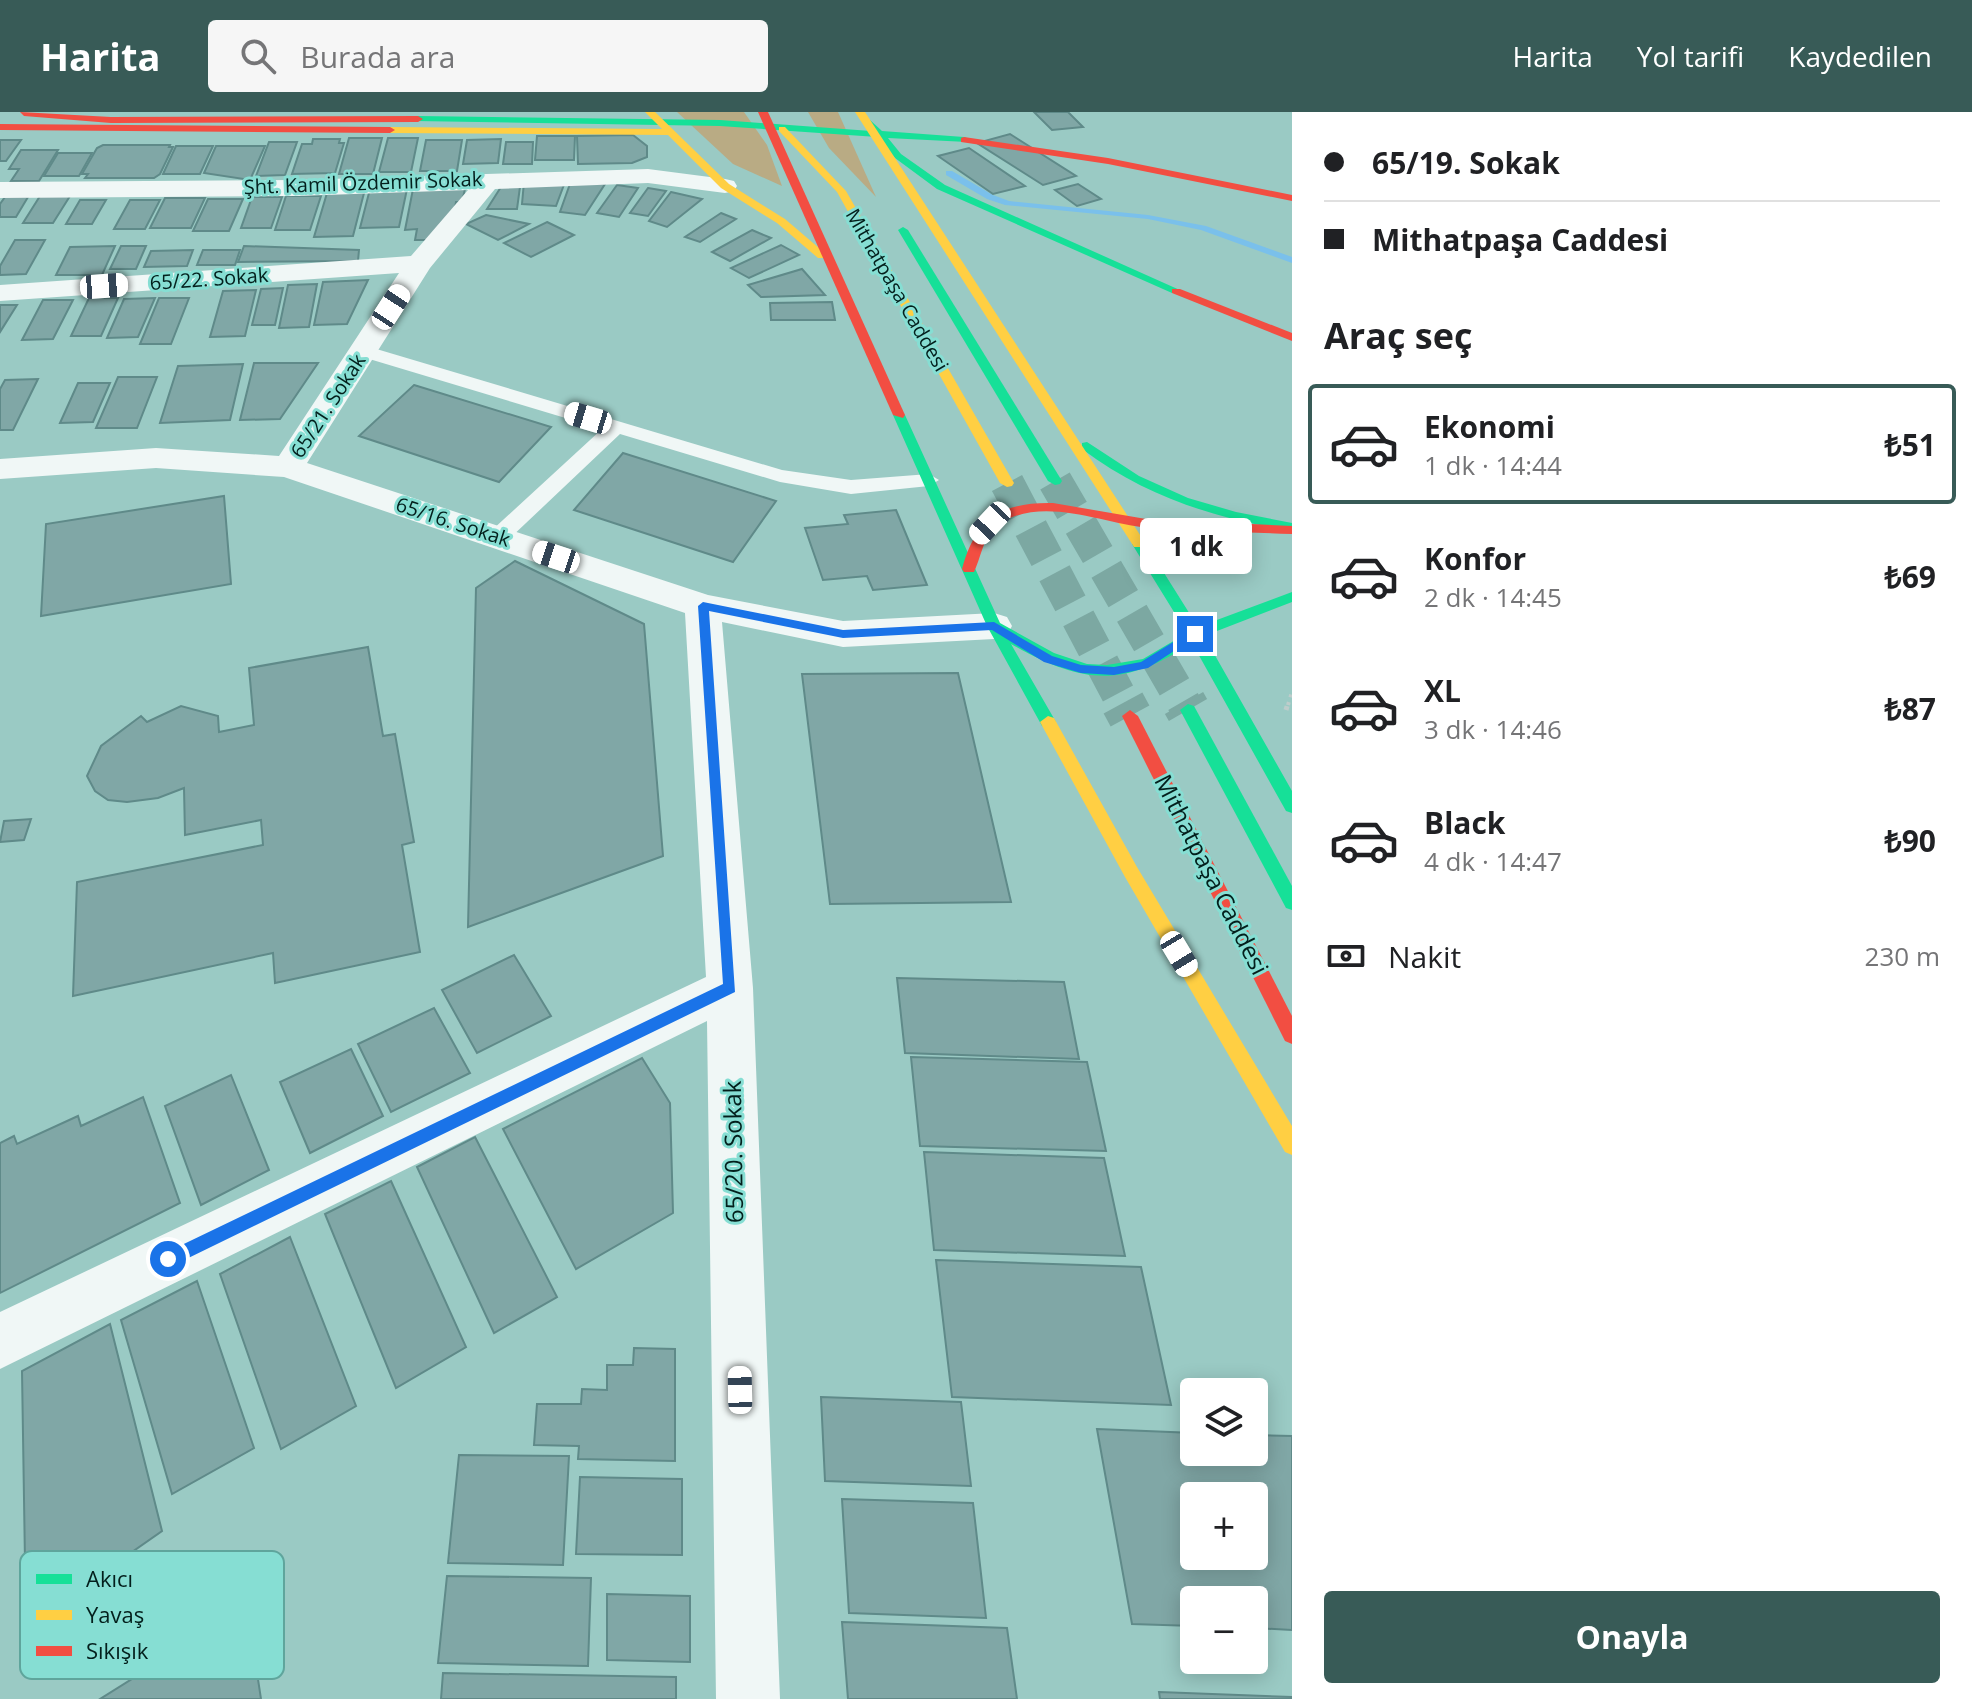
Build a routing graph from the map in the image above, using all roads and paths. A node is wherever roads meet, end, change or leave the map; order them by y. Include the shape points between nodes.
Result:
1 (46, 112) edge
2 (650, 112) edge
3 (764, 112) edge
4 (793, 112) edge
5 (859, 112) edge
6 (0, 113) edge
7 (24, 113) edge
8 (0, 127) edge
9 (670, 132) junction
10 (881, 178) dead end
11 (490, 179) junction
12 (725, 186) junction
13 (0, 190) edge
14 (841, 191) junction
15 (1292, 198) edge
16 (897, 216) dead end
17 (827, 260) junction
18 (419, 264) junction
19 (0, 293) edge
20 (1292, 337) edge
21 (363, 351) junction
22 (1056, 416) junction
23 (616, 427) junction
24 (288, 467) junction
25 (0, 469) edge
26 (929, 480) junction
27 (1055, 481) tunnel mouth
28 (1007, 483) tunnel mouth
29 (1125, 521) junction
30 (1292, 529) edge
31 (498, 537) junction
32 (969, 569) junction
33 (1292, 597) edge
34 (703, 606) junction
35 (994, 626) junction
36 (1195, 634) junction
37 (1188, 710) tunnel mouth
38 (1130, 716) tunnel mouth
39 (1292, 806) edge
40 (1292, 903) edge
41 (730, 988) junction
42 (1292, 1035) edge
43 (1292, 1145) edge
44 (0, 1341) edge
45 (748, 1699) edge

1 - 7 main road
2 - 9 main road
3 - 14 main road, Mithatpaşa Caddesi
3 - 17 main road
4 - 14 main road
5 - 10 main road, Mithatpaşa Caddesi
5 - 20 main road via 898,156 941,187 1126,271
5 - 22 main road
6 - 7 main road
7 - 15 main road via 111,120 717,123 919,136 1124,163
8 - 9 main road
9 - 12 main road
11 - 12 street, Şht. Kamil Özdemir Sokak via 648,176
11 - 13 street, Şht. Kamil Özdemir Sokak via 297,188
11 - 18 street, 65/21. Sokak
12 - 17 main road via 781,221
14 - 28 main road, Mithatpaşa Caddesi
16 - 27 main road, Mithatpaşa Caddesi
17 - 26 main road
18 - 19 street, 65/22. Sokak
18 - 21 street, 65/21. Sokak
21 - 23 lane
21 - 24 street, 65/21. Sokak
22 - 29 main road
22 - 30 main road via 1113,471 1172,501
23 - 26 lane via 780,476 851,487
23 - 31 lane
24 - 25 street, 65/16. Sokak via 156,458
24 - 31 street, 65/16. Sokak
26 - 32 main road
29 - 30 main road
29 - 32 main road via 1065,508 1011,512 977,537
29 - 36 main road
31 - 34 street, 65/16. Sokak
32 - 35 main road
33 - 36 main road
34 - 35 street, 65/16. Sokak via 843,634
34 - 41 street, 65/20. Sokak
35 - 36 main road via 1048,659 1114,671 1144,665
35 - 43 main road
36 - 39 main road
37 - 40 main road
38 - 42 main road, Mithatpaşa Caddesi
41 - 44 street
41 - 45 street, 65/20. Sokak

